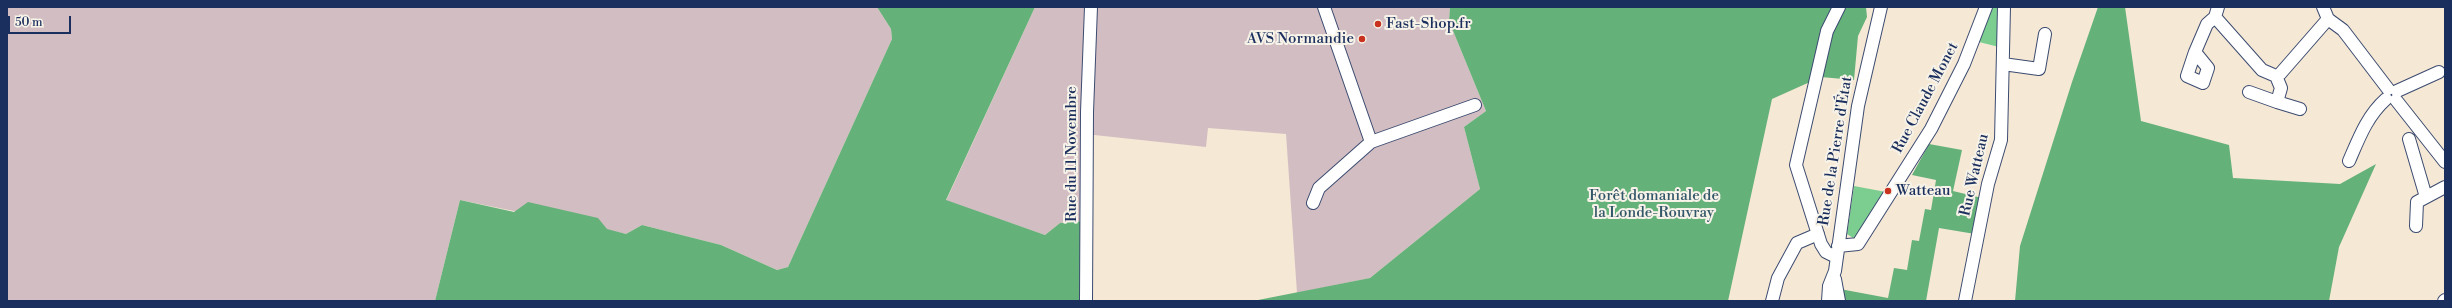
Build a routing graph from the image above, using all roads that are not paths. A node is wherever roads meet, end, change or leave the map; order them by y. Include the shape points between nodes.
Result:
1 (1091, 7) edge
2 (1324, 7) edge
3 (1839, 7) edge
4 (1986, 7) edge
5 (2004, 7) edge
6 (2323, 7) edge
7 (1878, 9) edge
8 (2216, 12) edge
9 (2328, 19) junction
10 (2045, 34) dead end
11 (2195, 52) dead end
12 (2003, 64) junction
13 (2439, 72) dead end
14 (2276, 76) junction
15 (2249, 92) dead end
16 (2392, 95) junction
17 (2277, 102) junction
18 (1475, 105) dead end
19 (2300, 109) dead end
20 (2409, 139) dead end
21 (1371, 142) junction
22 (2349, 161) dead end
23 (2445, 162) edge
24 (2445, 187) edge
25 (2426, 197) junction
26 (1313, 203) dead end
27 (2416, 226) dead end
28 (1818, 234) junction
29 (1837, 252) junction
30 (1835, 271) junction
31 (1086, 301) edge
32 (1772, 301) edge
33 (1828, 301) edge
34 (1839, 301) edge
35 (1965, 301) edge

1 - 31 street, Rue du 11 Novembre via 1087,112
2 - 21 street
3 - 28 street via 1827,31 1796,166
4 - 29 street, Rue Claude Monet via 1961,70 1913,160 1858,244
5 - 12 street, Rue Watteau
6 - 9 street
7 - 29 street, Rue de la Pierre d'État via 1858,106
8 - 11 street via 2207,24
8 - 14 street via 2262,70
9 - 14 street
9 - 16 street via 2342,30
10 - 12 street via 2039,69
12 - 35 street, Rue Watteau via 2001,140 1988,184
13 - 16 street
14 - 17 street via 2281,88
15 - 17 street
16 - 22 street via 2374,112 2363,128
16 - 23 street
17 - 19 street
18 - 21 street
20 - 25 street
21 - 26 street via 1319,188
24 - 25 street
25 - 27 street via 2417,202
28 - 29 street via 1826,252
28 - 32 street via 1797,243 1778,278
29 - 30 street, Rue de la Pierre d'État
30 - 33 street, Rue de la Pierre d'État via 1829,286
30 - 34 street

